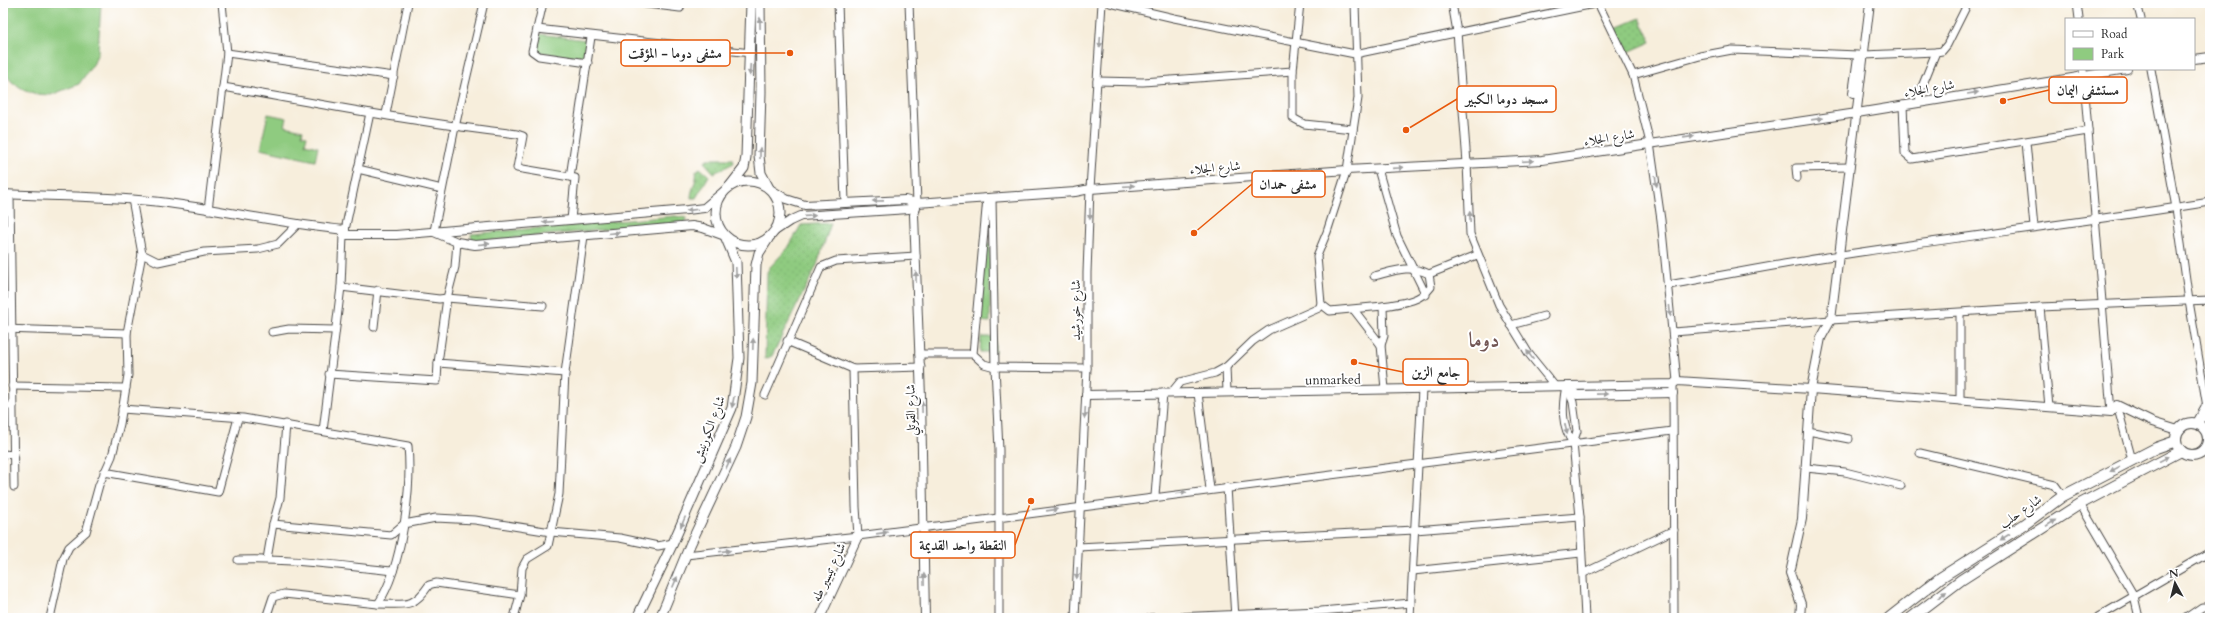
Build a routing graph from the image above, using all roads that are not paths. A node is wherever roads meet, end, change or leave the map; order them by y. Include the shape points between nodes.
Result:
1 (222, 3) edge
2 (408, 3) edge
3 (484, 3) edge
4 (543, 3) edge
5 (639, 3) edge
6 (681, 3) edge
7 (751, 3) edge
8 (760, 3) edge
9 (838, 3) edge
10 (909, 3) edge
11 (1102, 3) edge
12 (1110, 3) edge
13 (1300, 3) edge
14 (1355, 3) edge
15 (1452, 3) edge
16 (1598, 3) edge
17 (1865, 3) edge
18 (1870, 3) edge
19 (1968, 3) edge
20 (2077, 3) edge
21 (2137, 3) edge
22 (2079, 18) edge
23 (2141, 18) edge
24 (537, 29) junction
25 (1457, 32) junction
26 (591, 36) junction
27 (1297, 44) junction
28 (1936, 52) junction
29 (227, 53) junction
30 (751, 53) junction
31 (1355, 54) junction
32 (1861, 55) junction
33 (2210, 57) edge
34 (2195, 59) edge
35 (588, 63) junction
36 (2116, 70) edge
37 (2151, 70) edge
38 (1293, 71) junction
39 (2084, 73) edge
40 (1633, 75) junction
41 (394, 76) junction
42 (1097, 81) junction
43 (223, 87) junction
44 (761, 92) junction
45 (748, 94) junction
46 (1920, 101) junction
47 (1903, 105) junction
48 (370, 113) junction
49 (1857, 113) junction
50 (386, 114) junction
51 (455, 127) junction
52 (1353, 130) junction
53 (2088, 131) junction
54 (2026, 142) junction
55 (1650, 143) junction
56 (1467, 163) junction
57 (1850, 167) junction
58 (358, 169) junction
59 (1378, 169) junction
60 (1347, 170) junction
61 (570, 177) junction
62 (1797, 178) dead end
63 (442, 188) junction
64 (770, 189) junction
65 (1090, 189) junction
66 (724, 191) junction
67 (7, 195) edge
68 (989, 198) junction
69 (132, 199) junction
70 (845, 202) junction
71 (2210, 202) edge
72 (917, 203) junction
73 (2176, 208) junction
74 (208, 210) junction
75 (571, 220) junction
76 (2096, 220) junction
77 (297, 225) junction
78 (2034, 227) junction
79 (434, 231) junction
80 (775, 231) junction
81 (344, 233) junction
82 (584, 236) junction
83 (725, 236) junction
84 (768, 239) junction
85 (458, 242) junction
86 (142, 254) junction
87 (1478, 255) junction
88 (1839, 255) junction
89 (916, 256) junction
90 (1414, 268) junction
91 (1429, 274) junction
92 (1374, 276) dead end
93 (1668, 285) junction
94 (341, 287) junction
95 (378, 290) junction
96 (1426, 295) junction
97 (447, 298) junction
98 (2210, 300) edge
99 (2188, 301) junction
100 (1321, 304) junction
101 (2103, 305) junction
102 (543, 306) dead end
103 (1383, 306) junction
104 (2040, 307) junction
105 (1354, 310) junction
106 (1960, 313) junction
107 (1544, 316) dead end
108 (1831, 320) junction
109 (1511, 325) junction
110 (374, 327) dead end
111 (3, 329) edge
112 (12, 329) junction
113 (336, 330) junction
114 (272, 332) dead end
115 (1673, 332) junction
116 (127, 333) junction
117 (787, 340) junction
118 (1380, 345) junction
119 (919, 354) junction
120 (973, 354) junction
121 (438, 363) junction
122 (921, 367) junction
123 (995, 367) junction
124 (1226, 367) junction
125 (1087, 368) junction
126 (852, 369) junction
127 (565, 372) junction
128 (329, 374) junction
129 (1675, 382) junction
130 (12, 386) junction
131 (1554, 386) junction
132 (1566, 386) junction
133 (126, 388) junction
134 (1422, 389) junction
135 (1811, 389) junction
136 (1385, 390) junction
137 (1227, 392) junction
138 (1673, 392) junction
139 (1167, 393) junction
140 (1198, 393) junction
141 (765, 395) dead end
142 (1086, 395) junction
143 (1960, 401) junction
144 (2117, 405) junction
145 (3, 406) edge
146 (13, 406) junction
147 (2208, 406) edge
148 (2049, 407) junction
149 (122, 409) junction
150 (2110, 412) junction
151 (238, 418) junction
152 (2198, 423) junction
153 (286, 424) junction
154 (2178, 430) junction
155 (323, 431) junction
156 (1672, 431) junction
157 (1808, 431) junction
158 (1849, 439) dead end
159 (2209, 440) edge
160 (2176, 441) junction
161 (1573, 443) junction
162 (2181, 451) junction
163 (1920, 453) dead end
164 (3, 454) edge
165 (14, 455) junction
166 (2132, 460) junction
167 (1419, 463) junction
168 (1806, 468) junction
169 (104, 472) junction
170 (1901, 486) dead end
171 (14, 487) dead end
172 (1227, 487) junction
173 (1210, 489) junction
174 (1155, 496) junction
175 (2063, 496) junction
176 (2080, 504) junction
177 (1080, 506) junction
178 (999, 517) junction
179 (1580, 517) junction
180 (273, 524) junction
181 (404, 524) junction
182 (924, 526) junction
183 (1415, 530) junction
184 (1674, 530) junction
185 (551, 532) junction
186 (858, 536) junction
187 (1231, 540) junction
188 (673, 543) junction
189 (1078, 547) junction
190 (2210, 552) edge
191 (1581, 553) junction
192 (686, 555) junction
193 (267, 559) junction
194 (238, 560) dead end
195 (1413, 571) junction
196 (393, 572) junction
197 (1584, 573) junction
198 (520, 595) junction
199 (2134, 596) junction
200 (1410, 603) junction
201 (378, 604) junction
202 (2210, 607) edge
203 (1322, 614) edge
204 (2098, 616) dead end
205 (1235, 617) edge
206 (50, 618) edge
207 (266, 618) edge
208 (514, 618) edge
209 (637, 618) edge
210 (660, 618) edge
211 (820, 618) edge
212 (925, 618) edge
213 (998, 618) edge
214 (1075, 618) edge
215 (1150, 618) edge
216 (1410, 618) edge
217 (1585, 618) edge
218 (1674, 618) edge
219 (1800, 618) edge
220 (1889, 618) edge
221 (1911, 618) edge
222 (2139, 618) edge
223 (2189, 618) edge

1 - 29 street
2 - 41 street
3 - 51 street
4 - 24 street
5 - 6 street via 680,8
7 - 30 main road
44 -> 8 main road
9 - 70 street
10 - 72 street
11 -> 42 street, شارع خورشيد
12 - 27 street
13 - 27 street
14 - 31 street
15 - 25 street
16 - 25 street
16 - 40 street
17 - 32 street
18 - 32 street
19 - 28 street via 1947,45 1942,51
20 - 22 street
21 - 23 street
24 - 26 street
24 - 35 street via 532,51 539,56
25 - 31 street
25 - 56 street
26 - 30 street
26 - 35 street
27 - 31 street
27 - 38 street
28 - 32 street
28 - 46 street via 1919,94
29 - 41 street
29 - 43 street
30 -> 45 main road
31 - 52 street via 1358,98
32 - 40 street via 1732,50
32 - 49 street via 1852,104
33 - 34 street
35 - 61 street
36 - 39 street, شارع الجلاء
37 - 73 street
38 - 42 street via 1143,82
38 - 52 street via 1293,118 1304,124
46 -> 39 street, شارع الجلاء
39 - 53 street
40 - 55 street
41 - 50 street
42 - 65 street, شارع خورشيد
43 - 48 street
43 - 74 street
44 - 45 main road
64 -> 44 main road via 761,173 759,156
45 - 66 main road via 744,168
46 - 47 street, شارع الجلاء
47 - 49 street, شارع الجلاء
47 - 54 street via 1905,152 1912,159
48 - 50 street
48 - 58 street
55 -> 49 street, شارع الجلاء
49 - 57 street
50 - 51 street
51 - 61 street via 523,136 517,168
51 - 63 street
52 - 60 street
53 - 54 street
53 - 76 street
54 - 78 street
56 -> 55 street, شارع الجلاء via 1542,160
55 -> 93 street
59 -> 56 street, شارع الجلاء
87 -> 56 street via 1470,234
57 - 62 street via 1796,168
57 - 88 street
58 - 63 street
58 - 81 street
59 - 60 street, شارع الجلاء
59 - 90 street via 1397,236
65 -> 60 street, شارع الجلاء
60 - 100 street via 1328,232 1317,256
61 - 75 street via 575,178
63 - 79 street
64 - 66 main road via 752,181 742,182
64 - 70 street via 786,199 801,204
64 - 80 main road via 780,205 781,214
65 - 68 street, شارع الجلاء
65 -> 125 street, شارع خورشيد
66 -> 75 street via 704,208
66 - 83 main road via 716,209 719,228
67 - 69 street
67 - 112 street
68 - 72 street, شارع الجلاء
68 - 120 street
68 - 123 street
69 - 74 street
69 - 86 street
72 -> 70 street via 905,200
71 - 73 street
80 -> 72 street via 801,216 908,210
72 - 89 street, شارع القوتلي via 914,215
73 - 76 street
73 - 99 street
74 - 77 street
75 -> 79 street
76 - 78 street
76 - 101 street
77 - 81 street
77 - 86 street via 278,244 258,250 204,252 158,262
78 - 88 street
79 - 81 street via 396,235
79 - 85 street
80 - 84 main road
81 - 94 street
82 -> 83 street via 692,226
85 -> 82 street via 475,245
82 - 127 street
83 - 84 main road via 733,242 746,245 760,244
83 -> 188 main road, شارع الكورنيش via 736,262 739,358 737,384 724,431
192 -> 84 main road via 736,447 746,417 752,383 756,265 759,252
85 - 97 street
86 - 116 street
87 - 91 street
87 - 109 street via 1499,305
88 - 93 street
88 - 108 street
89 - 117 street via 836,261 821,267
119 -> 89 street, شارع القوتلي
90 - 91 street
90 - 92 street
90 - 96 street
91 - 96 street via 1431,288
93 -> 115 street
94 - 95 street
94 - 113 street
95 - 97 street
95 - 110 street
96 - 103 street via 1417,300
97 - 102 street
97 - 121 street
98 - 99 street
99 - 101 street
99 - 147 street
100 - 105 street via 1330,311
100 - 124 street via 1319,308 1257,337
101 - 104 street
101 - 150 street
103 - 105 street
103 - 118 street via 1384,336
104 - 106 street
104 - 148 street
105 - 118 street
106 - 108 street
106 - 143 street
107 - 109 street
108 - 115 street
108 - 135 street via 1821,338
131 -> 109 street
111 - 112 street
112 - 116 street
112 - 130 street
113 - 114 street via 289,329
113 - 128 street
115 - 129 street
116 - 133 street
117 - 126 street
117 - 141 street
118 - 136 street
119 - 120 street
119 - 122 street, شارع القوتلي
120 - 123 street via 984,364
121 - 127 street
121 - 128 street via 436,381
122 - 126 street
182 -> 122 street, شارع القوتلي
123 - 125 street
123 - 178 street
124 - 137 street
124 - 139 street via 1215,373 1180,382
125 - 142 street, شارع خورشيد
126 - 186 street
127 - 185 street via 560,494
128 - 155 street
129 - 132 street
129 - 135 street
129 - 138 street
130 - 133 street
130 - 146 street
131 - 132 street, unmarked
131 - 134 street, unmarked
132 -> 138 street, unmarked via 1577,395
132 - 161 street via 1573,402 1577,431
132 -> 161 street via 1562,403 1565,432
133 - 149 street
134 - 136 street, unmarked
134 - 167 street
135 - 143 street
135 - 157 street
136 - 137 street, unmarked
137 - 140 street, unmarked
138 - 156 street
139 - 140 street, unmarked
139 - 142 street, unmarked
139 - 174 street
140 - 173 street
142 -> 177 street, شارع خورشيد
143 - 148 street
144 - 150 street
144 - 154 street via 2152,422
144 - 166 street
145 - 146 street
146 - 165 street
147 - 152 main road
148 - 150 street
149 - 151 street
149 - 169 street via 112,456
151 - 153 street
151 - 169 street via 218,492
152 - 154 main road via 2187,423
152 - 159 main road via 2205,429
153 - 155 street
153 - 180 street via 280,498
154 - 160 main road
155 - 181 street via 408,446 410,465
156 - 161 street
156 - 184 street
157 - 158 street
157 - 168 street
159 - 162 main road via 2195,454
160 - 162 main road
160 - 166 main road, شارع حلب
161 - 167 street
161 - 179 street
176 -> 162 main road, شارع حلب
163 - 175 street via 2055,485
164 - 165 street
165 - 171 street
166 -> 175 main road, شارع حلب
167 - 172 street
167 - 183 street
168 - 170 street via 1845,472
168 - 219 street via 1802,519 1790,572 1801,604
169 - 206 street via 86,532 69,547 63,559
172 - 173 street
172 - 187 street
174 -> 173 street
174 - 177 street
175 -> 220 main road, شارع حلب via 2025,524 1940,578
176 - 199 street
221 -> 176 main road, شارع حلب via 1961,580
178 -> 177 street
177 - 189 street, شارع خورشيد
178 - 182 street
178 - 213 street
179 - 183 street
179 - 191 street
180 - 181 street via 392,536
180 - 193 street
181 - 185 street via 436,518 475,520
181 - 196 street
186 -> 182 street
212 -> 182 street, شارع القوتلي
183 - 187 street
183 - 195 street
184 - 197 street
184 - 218 street
185 - 188 street via 620,538 658,546
185 - 198 street via 545,549 527,559 522,568
192 -> 186 street
186 - 211 street, شارع تيسير طه
187 - 189 street
187 - 205 street
188 - 209 main road, شارع الكورنيش
189 -> 214 street, شارع خورشيد
190 - 199 street
191 - 195 street
191 - 197 street
210 -> 192 main road
193 - 194 street
193 - 196 street
195 - 200 street
196 - 201 street
197 - 217 street
198 - 201 street via 436,583 429,585 412,604
198 - 208 street
199 - 204 street
199 - 222 street
200 - 203 street
200 - 216 street
201 - 207 street via 284,594 273,596
202 - 223 street via 2202,606
203 - 205 street
205 - 215 street

